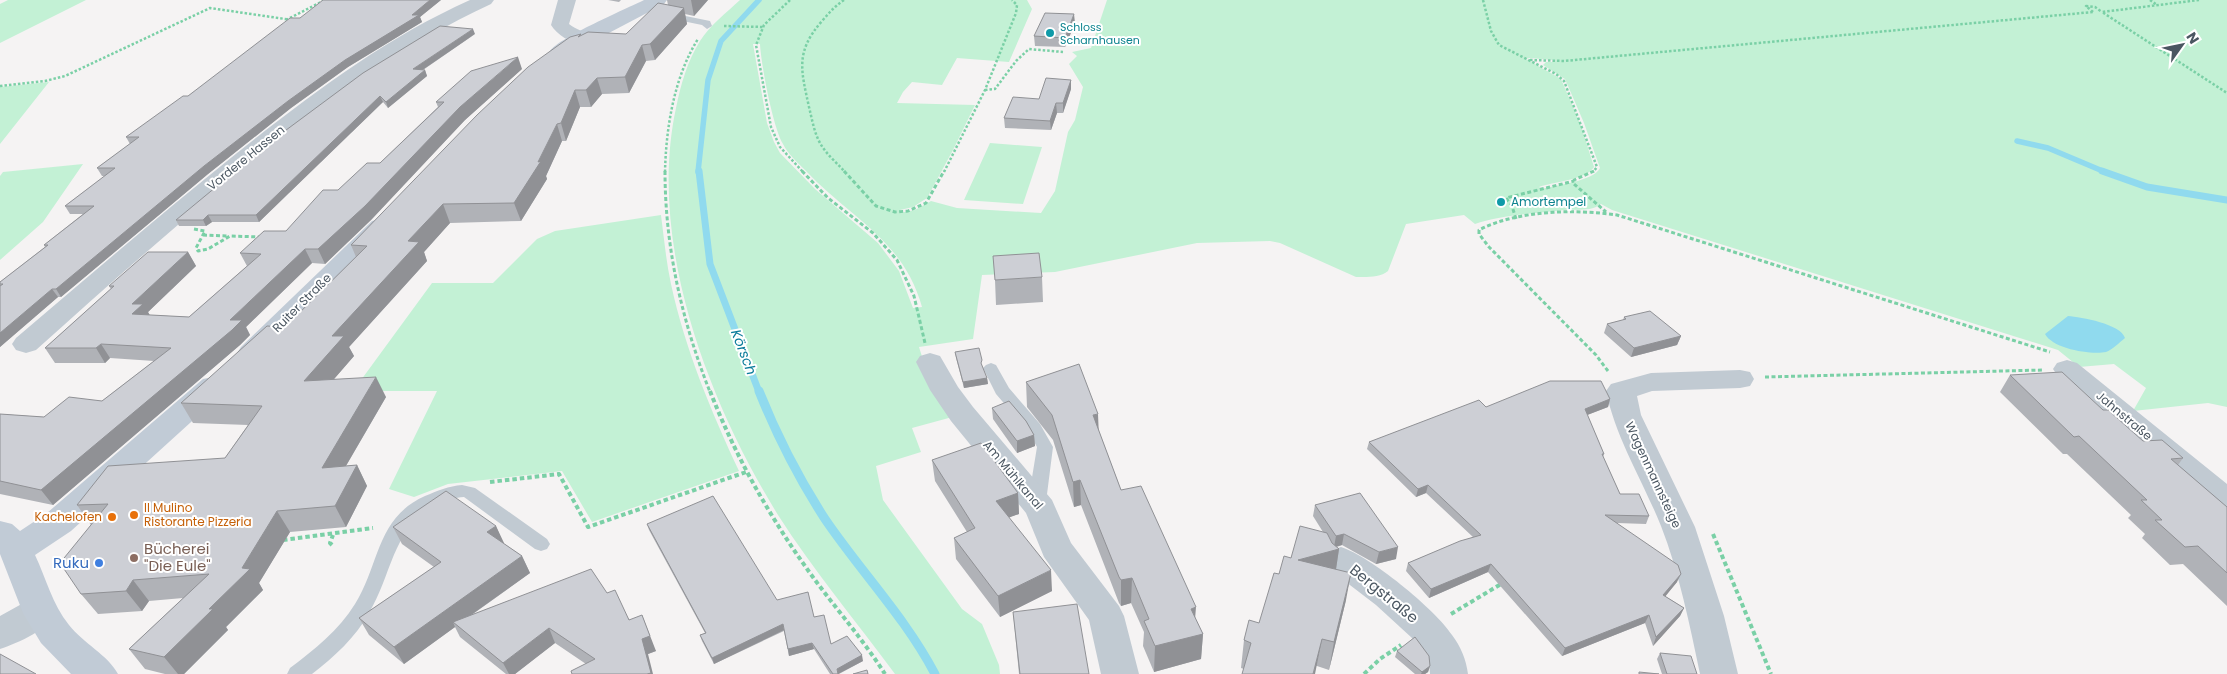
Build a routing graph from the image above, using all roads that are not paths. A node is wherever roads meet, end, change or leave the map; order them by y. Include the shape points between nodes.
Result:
1 (485, 0) edge
2 (567, 0) edge
3 (649, 4) edge
4 (707, 26) road end
5 (582, 38) junction
6 (540, 65) edge
7 (399, 208) edge
8 (26, 344) dead end
9 (930, 362) road end
10 (991, 368) dead end
11 (2066, 369) road end
12 (1740, 380) road end
13 (2227, 501) edge
14 (1037, 502) junction
15 (8, 542) edge
16 (541, 544) dead end
17 (1341, 560) dead end
18 (40, 611) junction
19 (0, 634) edge
20 (99, 674) edge
21 (297, 674) edge
22 (1120, 674) edge
23 (1449, 674) edge
24 (1720, 674) edge

1 - 8 street, Vordere Hassen via 416,34 364,66 215,182
2 - 5 street via 560,25 568,33
3 - 4 lane
3 - 5 main road
5 - 6 main road
7 - 15 main road, Ruiter Straße via 253,351 60,522
9 - 14 street, Am Mühlkanal via 962,414
10 - 14 lane via 1002,390 1046,447
11 - 13 street, Jahnstraße
12 - 24 street, Wagenmannsteige via 1651,382 1621,391 1626,415 1678,527
14 - 22 street, Am Mühlkanal via 1047,519 1056,548 1106,616
15 - 18 main road, Ruiter Straße via 25,570
16 - 21 lane via 469,492 463,490 424,503 410,511 398,524 371,591 342,635
17 - 23 street, Bergstraße via 1396,601 1426,630 1444,652 1450,664
18 - 19 street
18 - 20 main road, Ruiter Straße via 65,646

